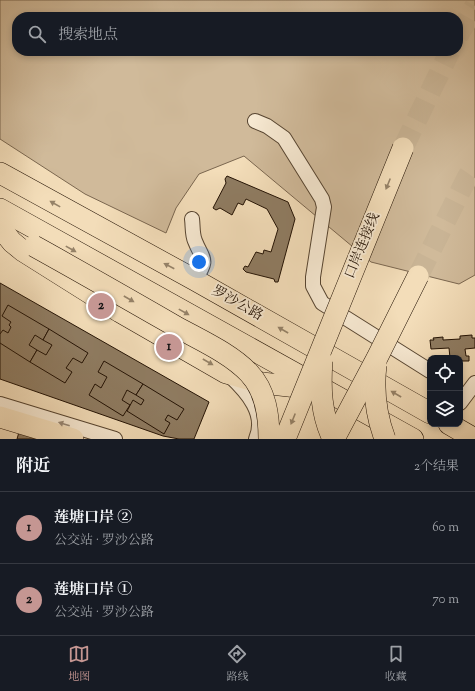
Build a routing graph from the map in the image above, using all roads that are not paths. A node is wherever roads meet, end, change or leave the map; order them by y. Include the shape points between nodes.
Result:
1 (255, 121) dead end
2 (403, 148) tunnel mouth
3 (0, 173) edge
4 (0, 209) edge
5 (192, 219) dead end
6 (0, 226) edge
7 (418, 276) tunnel mouth
8 (195, 280) junction
9 (324, 344) junction
10 (377, 358) junction
11 (427, 369) edge
12 (226, 373) junction
13 (475, 383) edge
14 (329, 392) junction
15 (463, 395) edge
16 (0, 404) edge
17 (427, 411) edge
18 (0, 417) edge
19 (454, 427) edge
20 (73, 439) edge
21 (115, 439) edge
22 (256, 439) edge
23 (270, 439) edge
24 (285, 439) edge
25 (334, 439) edge
26 (385, 439) edge
27 (413, 439) edge
28 (475, 439) edge

1 - 11 street via 284,138 322,199 324,207 313,286 322,303
2 -> 9 highway, 口岸连接线, bridge
8 -> 3 highway, 罗沙公路
4 -> 14 highway
5 - 8 street via 194,240 203,255 203,266
6 -> 12 highway via 12,242 23,251 120,312
6 -> 23 highway, bridge via 240,365 258,385 267,411
7 - 10 highway, bridge
17 -> 8 highway, 罗沙公路
9 -> 24 highway, 口岸连接线, bridge
9 - 25 highway, bridge via 320,384 322,402
10 - 25 highway, bridge
10 - 26 highway, bridge via 375,394 377,413
12 - 14 highway via 262,383
12 - 22 street via 242,387 255,406 260,424
13 - 15 street
14 - 27 highway
21 -> 16 street
18 - 20 highway
19 - 28 highway

